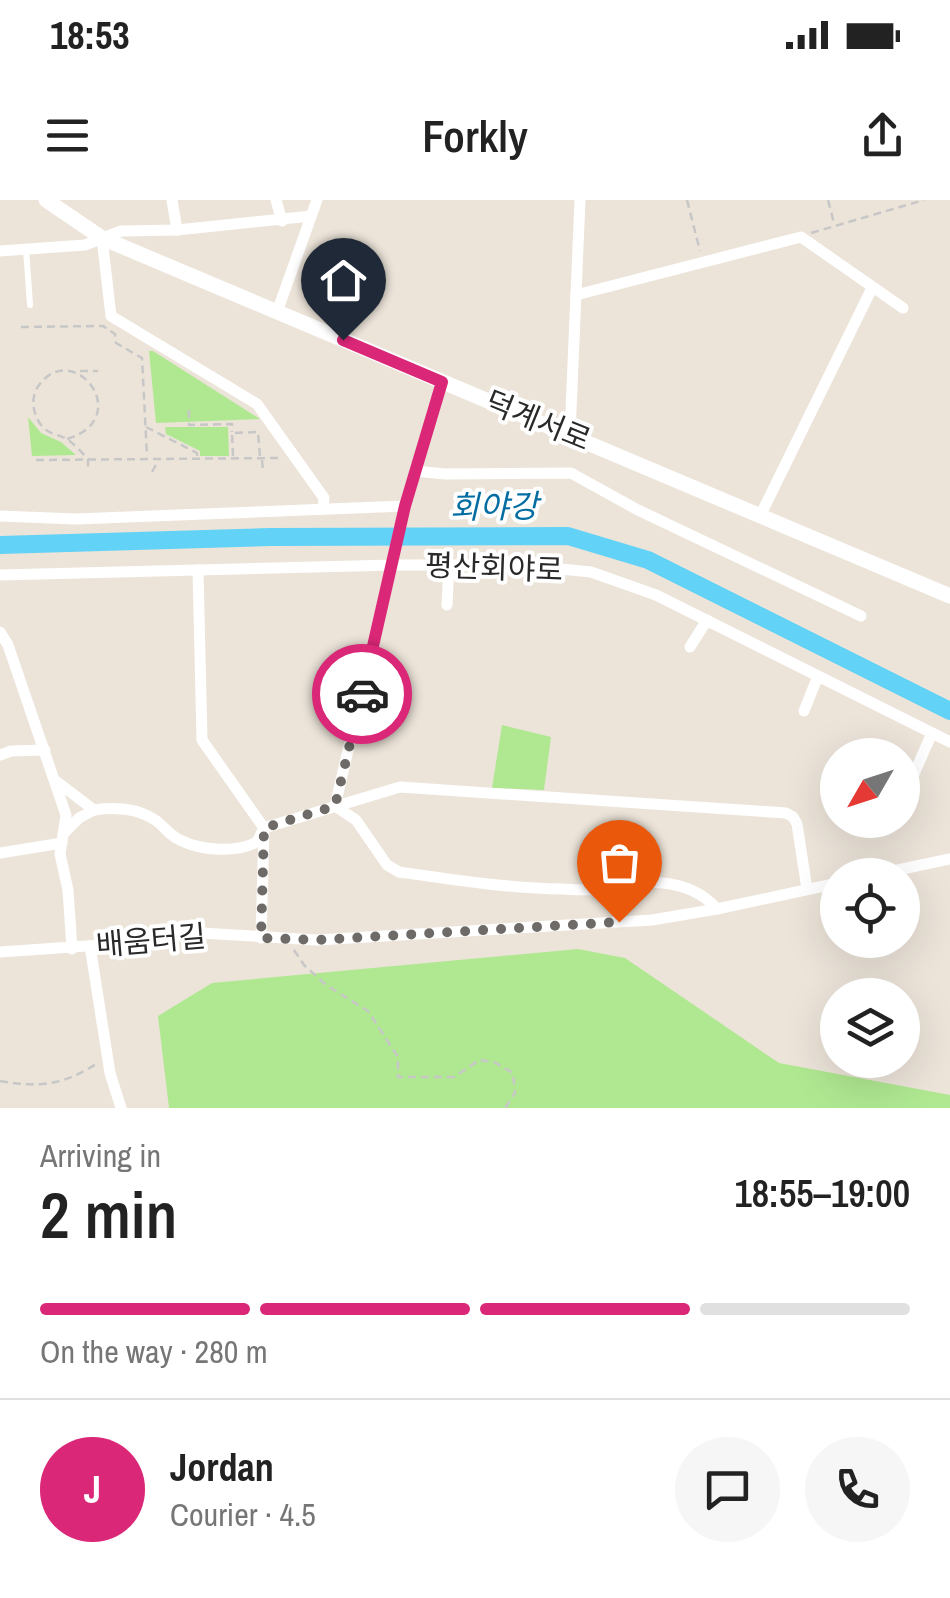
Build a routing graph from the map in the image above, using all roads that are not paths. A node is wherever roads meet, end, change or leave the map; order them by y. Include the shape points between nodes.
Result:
1 (46, 200) edge
2 (172, 200) edge
3 (276, 200) edge
4 (317, 200) edge
5 (580, 200) edge
6 (311, 216) junction
7 (282, 221) junction
8 (177, 230) junction
9 (102, 238) junction
10 (26, 249) junction
11 (0, 251) edge
12 (872, 288) junction
13 (576, 294) junction
14 (30, 306) dead end
15 (903, 308) dead end
16 (278, 312) junction
17 (442, 382) junction
18 (570, 434) junction
19 (416, 471) junction
20 (323, 509) junction
21 (404, 512) junction
22 (761, 514) junction
23 (0, 516) edge
24 (395, 559) junction
25 (448, 565) junction
26 (198, 570) junction
27 (0, 575) edge
28 (950, 596) edge
29 (446, 604) dead end
30 (861, 616) dead end
31 (707, 620) junction
32 (0, 632) edge
33 (690, 647) dead end
34 (818, 676) junction
35 (804, 711) dead end
36 (932, 733) junction
37 (950, 742) edge
38 (45, 750) junction
39 (0, 755) edge
40 (920, 760) edge
41 (56, 781) junction
42 (335, 806) junction
43 (94, 810) junction
44 (264, 828) junction
45 (63, 838) junction
46 (0, 853) edge
47 (950, 859) edge
48 (920, 865) edge
49 (820, 887) edge
50 (807, 890) junction
51 (717, 909) junction
52 (261, 938) junction
53 (90, 946) junction
54 (72, 948) junction
55 (0, 952) edge
56 (121, 1108) edge

1 - 9 street, 덕계서로
2 - 8 street
3 - 7 street
4 - 6 street
5 - 13 street
6 - 7 street
6 - 16 street
7 - 8 street
8 - 9 street
9 - 10 street
9 - 16 street, 덕계서로
9 - 20 street via 111,316 257,404 324,498
10 - 11 street
10 - 14 lane
12 - 13 street via 800,237
12 - 15 street
12 - 22 street
13 - 18 street
16 - 17 street, 덕계서로
17 - 18 street, 덕계서로
17 - 19 street
18 - 22 street, 덕계서로
19 - 21 street
19 - 30 street via 571,473
20 - 21 street
20 - 23 street
21 - 24 street
22 - 28 street, 덕계서로
24 - 25 street, 평산회야로
24 - 26 street, 평산회야로
24 - 42 street
25 - 29 street
25 - 31 street, 평산회야로 via 591,572
26 - 27 street, 평산회야로
26 - 44 street via 202,740
31 - 33 street
31 - 34 street, 평산회야로
32 - 38 street
34 - 35 street
34 - 36 street, 평산회야로
36 - 37 street, 평산회야로
36 - 40 street
38 - 39 street
38 - 41 street
41 - 43 street
41 - 45 street via 66,815
42 - 44 street
42 - 50 street via 400,788 786,813 797,824
42 - 51 street via 356,820 387,865 400,872 514,890 662,883 706,897
43 - 44 street via 137,812 180,840 210,847 248,846
43 - 45 street
44 - 52 street
45 - 46 street
45 - 54 street
47 - 48 street
49 - 50 street, 배움터길
50 - 51 street, 배움터길
51 - 52 street, 배움터길 via 652,920
52 - 53 street, 배움터길 via 158,935
53 - 54 street, 배움터길
53 - 56 street
54 - 55 street, 배움터길

